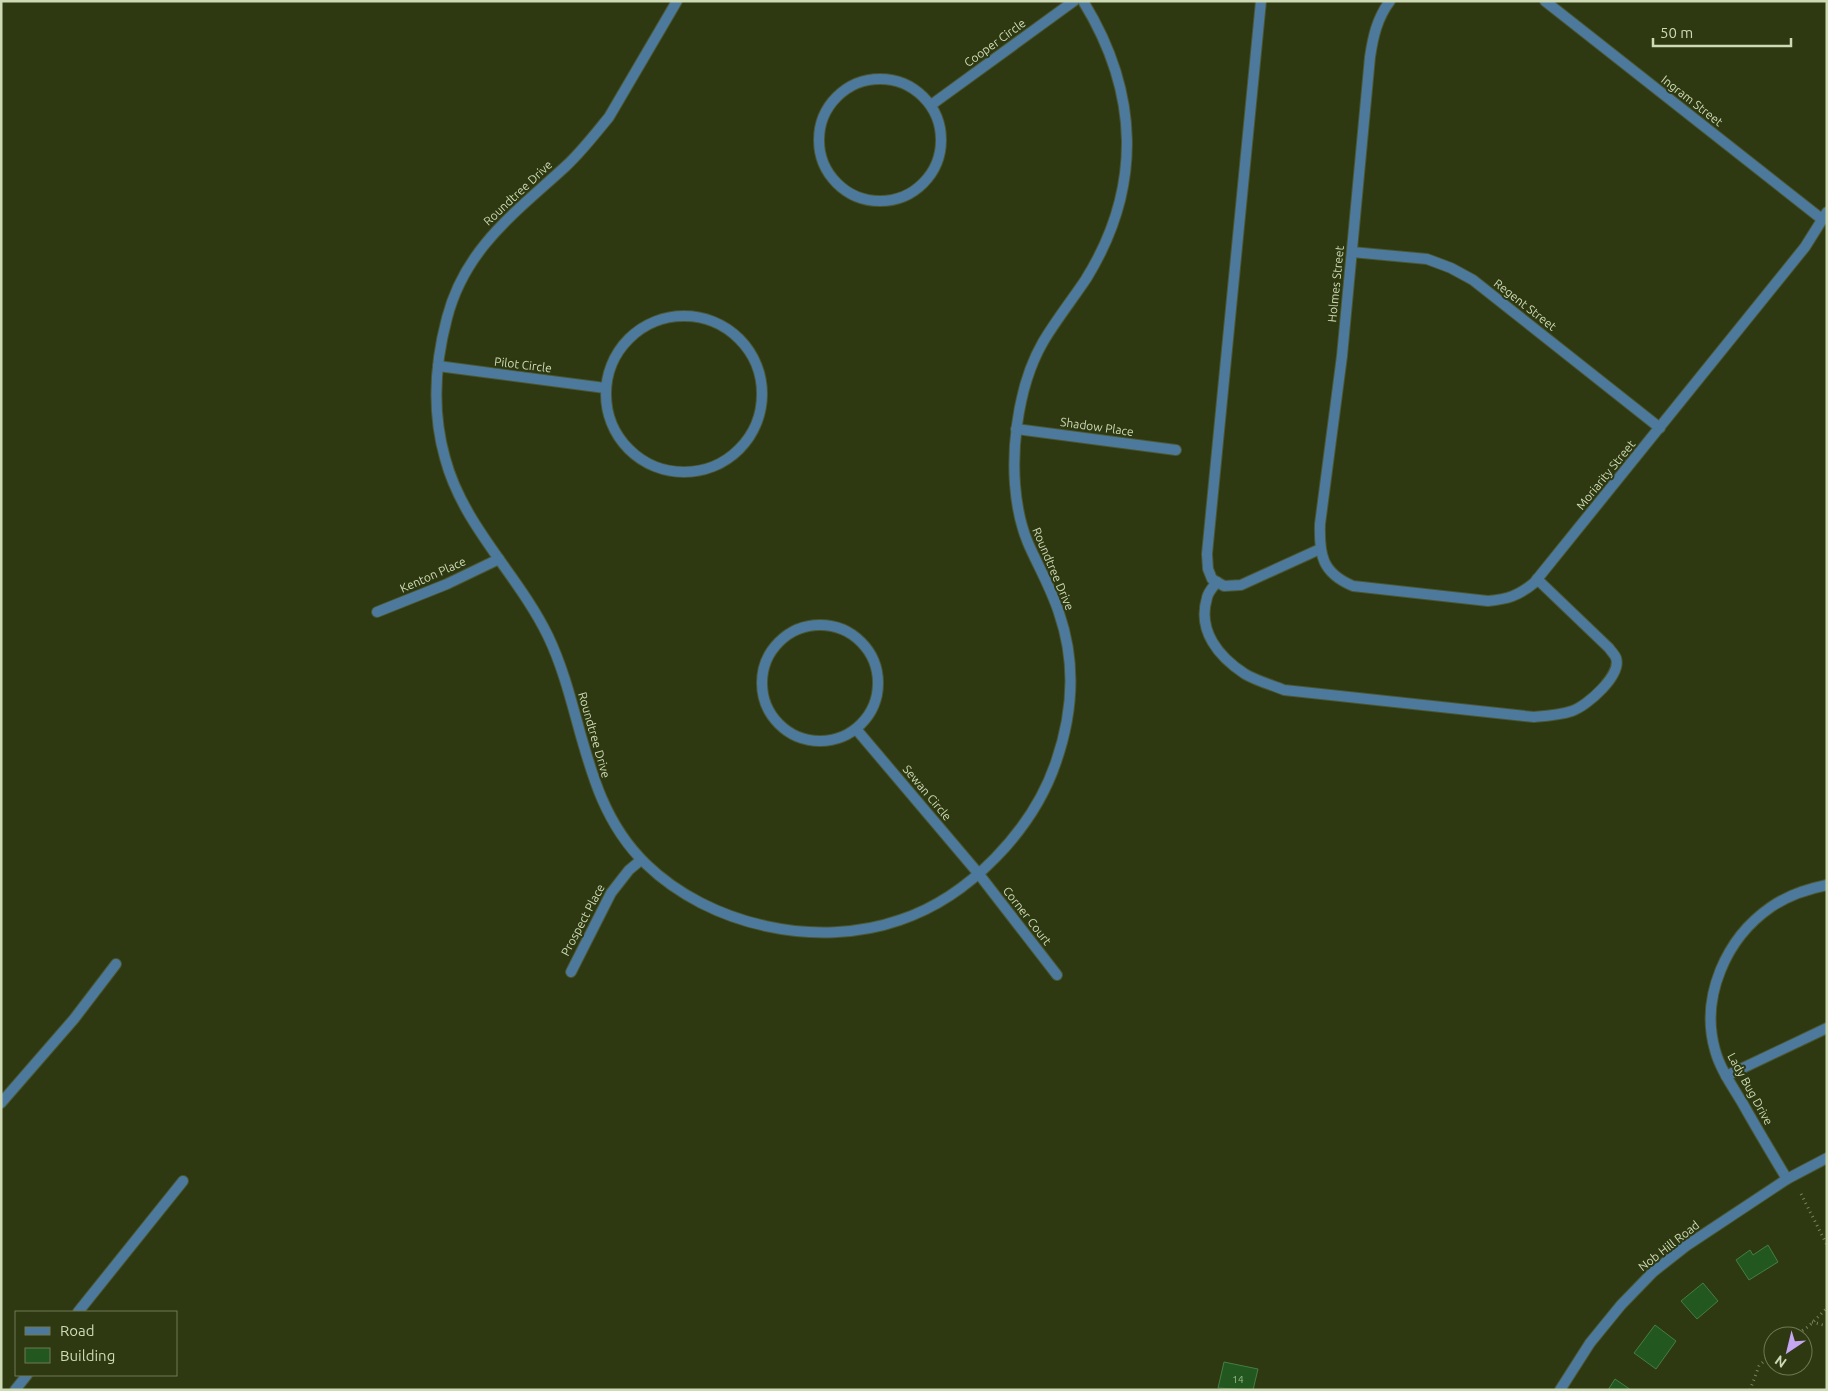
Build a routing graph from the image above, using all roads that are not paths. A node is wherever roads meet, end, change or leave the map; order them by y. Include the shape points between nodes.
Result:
1 (677, 1) edge
2 (1074, 1) edge
3 (1084, 1) edge
4 (1261, 1) edge
5 (1390, 1) edge
6 (1545, 1) edge
7 (931, 105) junction
8 (1825, 216) edge
9 (1352, 252) junction
10 (438, 366) junction
11 (605, 388) junction
12 (1660, 428) junction
13 (1016, 429) junction
14 (1176, 450) dead end
15 (1320, 549) junction
16 (499, 559) junction
17 (1329, 571) joint
18 (1537, 579) junction
19 (1217, 582) junction
20 (377, 612) dead end
21 (856, 730) junction
22 (641, 860) junction
23 (978, 874) junction
24 (1827, 885) edge
25 (116, 964) dead end
26 (571, 972) dead end
27 (1057, 975) dead end
28 (1827, 1028) edge
29 (1726, 1076) junction
30 (1, 1103) edge
31 (1827, 1158) edge
32 (1787, 1179) junction
33 (183, 1181) dead end
34 (79, 1311) edge
35 (26, 1376) edge
36 (15, 1390) edge
37 (1560, 1390) edge

1 - 10 street, Roundtree Drive via 596,133 566,165 508,216 476,255 451,305
2 - 7 street, Cooper Circle
3 - 13 street, Roundtree Drive via 1112,55 1128,135 1128,160 1117,211 1100,255 1049,332 1032,365 1024,385
4 - 19 street via 1207,554 1208,569
5 - 9 street, Holmes Street via 1373,36
6 - 8 street, Ingram Street
7 - 7 street via 916,90 898,81 877,78 851,86 826,109 819,129 819,150 826,170 838,185 854,196 874,202 894,200 912,193 928,180 938,163 942,144 940,124
8 - 12 street, Moriarity Street
9 - 12 street, Regent Street via 1427,259 1473,280
9 - 15 street, Holmes Street via 1320,524
10 - 11 street, Pilot Circle
10 - 16 street, Roundtree Drive via 439,435 446,462 462,503
11 - 11 street via 608,414 618,438 637,457 660,469 686,473 712,468 735,454 752,434 761,409 762,384 754,360 739,339 719,324 694,316 669,317 645,326 632,336 611,363
12 - 18 street, Moriarity Street
13 - 14 street, Shadow Place
13 - 23 street, Roundtree Drive via 1016,484 1022,527 1060,616 1071,682 1062,744 1046,787 1012,841
15 - 17 street, Holmes Street
15 - 19 street via 1242,585 1224,586
16 - 20 street, Kenton Place
16 - 22 street, Roundtree Drive via 546,631 566,682 597,789 613,821
17 - 18 street, Moriarity Street via 1353,586 1488,601 1505,600 1522,593
18 - 19 street via 1609,648 1616,658 1616,668 1589,702 1573,711 1534,717 1284,690 1264,682 1246,674 1212,645 1205,612 1207,597
21 - 21 street via 870,715 878,698 879,678 875,660 864,643 849,631 811,624 777,642 766,659 762,677 763,697 771,714 784,729 801,738 820,742 839,739
21 - 23 street, Sewan Circle
22 - 23 street, Roundtree Drive via 662,879 708,906 765,925 820,932 871,928 897,922 918,914
22 - 26 street, Prospect Place via 611,893
23 - 27 street, Corner Court
24 - 29 street, Lady Bug Drive via 1793,894 1771,907 1748,926 1730,950 1716,980 1711,1002 1715,1050
25 - 30 street via 74,1019
28 - 29 street
29 - 32 street, Lady Bug Drive
31 - 32 street, Nob Hill Road
32 - 37 street, Nob Hill Road via 1686,1246 1653,1272 1590,1343
33 - 34 street
35 - 36 street

